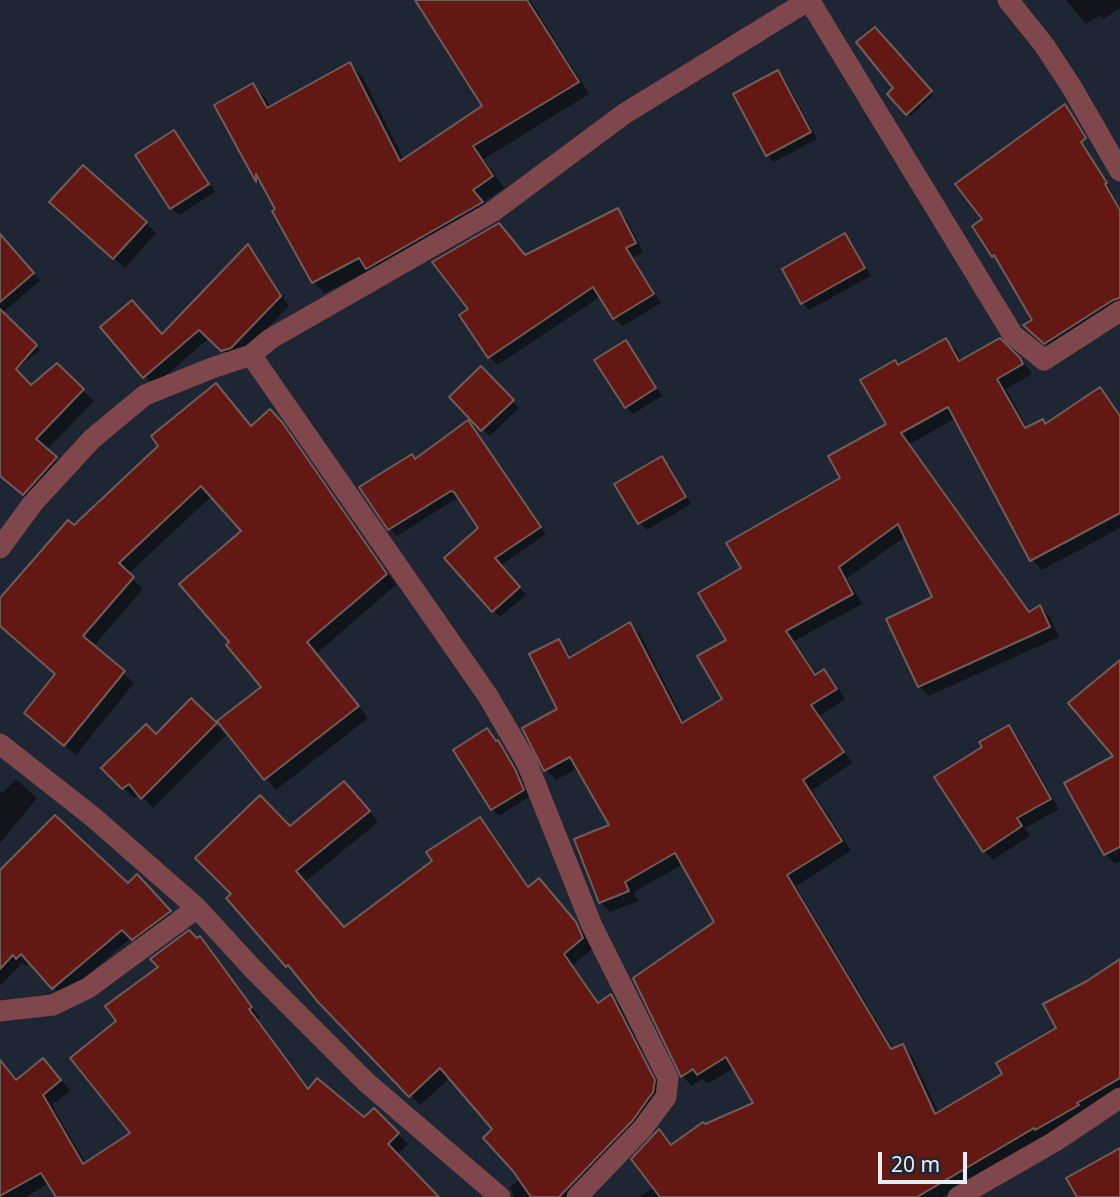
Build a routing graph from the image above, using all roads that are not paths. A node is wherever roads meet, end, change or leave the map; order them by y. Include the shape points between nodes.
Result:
1 (809, 0) edge
2 (1008, 0) edge
3 (1120, 171) edge
4 (1120, 311) edge
5 (251, 355) junction
6 (0, 548) edge
7 (0, 744) edge
8 (197, 908) junction
9 (0, 1011) edge
10 (1120, 1098) edge
11 (500, 1197) edge
12 (578, 1197) edge
13 (958, 1197) edge

1 - 4 street via 1013,335 1044,360
1 - 5 street via 624,114 492,212 270,339
2 - 3 street via 1071,86
5 - 6 street via 145,395 92,439 33,503
5 - 12 street via 488,696 527,763 592,926 668,1079 666,1097 643,1128
7 - 8 street
8 - 9 street via 88,988 53,1005
8 - 11 street via 366,1082
10 - 13 street

